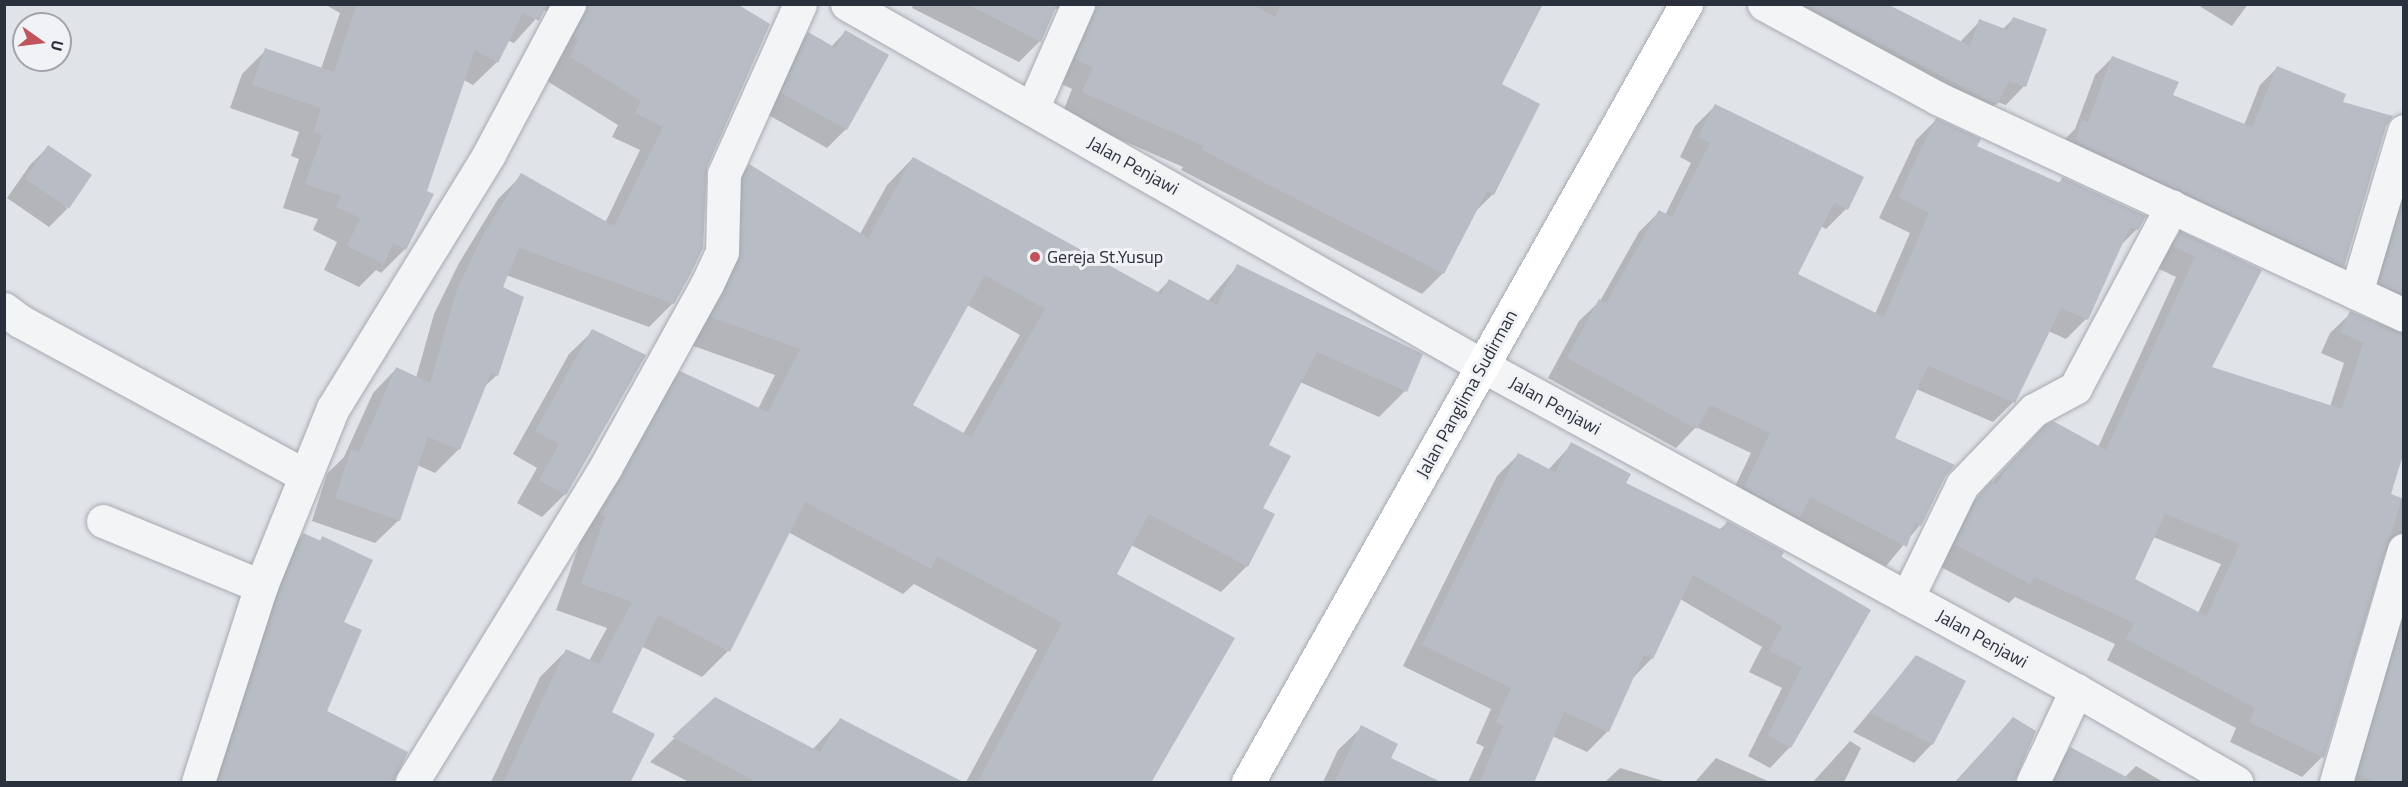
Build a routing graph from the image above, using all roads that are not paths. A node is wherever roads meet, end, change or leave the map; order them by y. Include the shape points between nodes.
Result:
1 (569, 4) edge
2 (801, 4) edge
3 (847, 4) edge
4 (1078, 4) edge
5 (1686, 4) edge
6 (1764, 4) edge
7 (1032, 109) junction
8 (2403, 131) edge
9 (2172, 206) junction
10 (2356, 293) junction
11 (4, 309) edge
12 (2403, 315) edge
13 (1483, 366) junction
14 (304, 475) junction
15 (103, 521) dead end
16 (2403, 550) edge
17 (261, 586) junction
18 (1907, 598) junction
19 (2076, 690) junction
20 (1258, 779) edge
21 (198, 783) edge
22 (412, 783) edge
23 (2033, 783) edge
24 (2236, 783) edge
25 (2336, 783) edge

1 - 14 street via 489,154 333,408
2 - 22 street via 724,174 722,252 707,284 604,468
3 - 7 street, Jalan Penjawi
4 - 7 street
5 - 13 main road, Jalan Panglima Sudirman
6 - 9 street via 1937,98
7 - 13 street, Jalan Penjawi
8 - 10 street
9 - 10 street
9 - 18 street via 2075,388 2034,410 1962,485
10 - 12 street
11 - 14 street
13 - 18 street, Jalan Penjawi
13 - 20 main road, Jalan Panglima Sudirman
14 - 17 street
15 - 17 street
16 - 25 street
17 - 21 street
18 - 19 street, Jalan Penjawi
19 - 23 street
19 - 24 street, Jalan Penjawi

